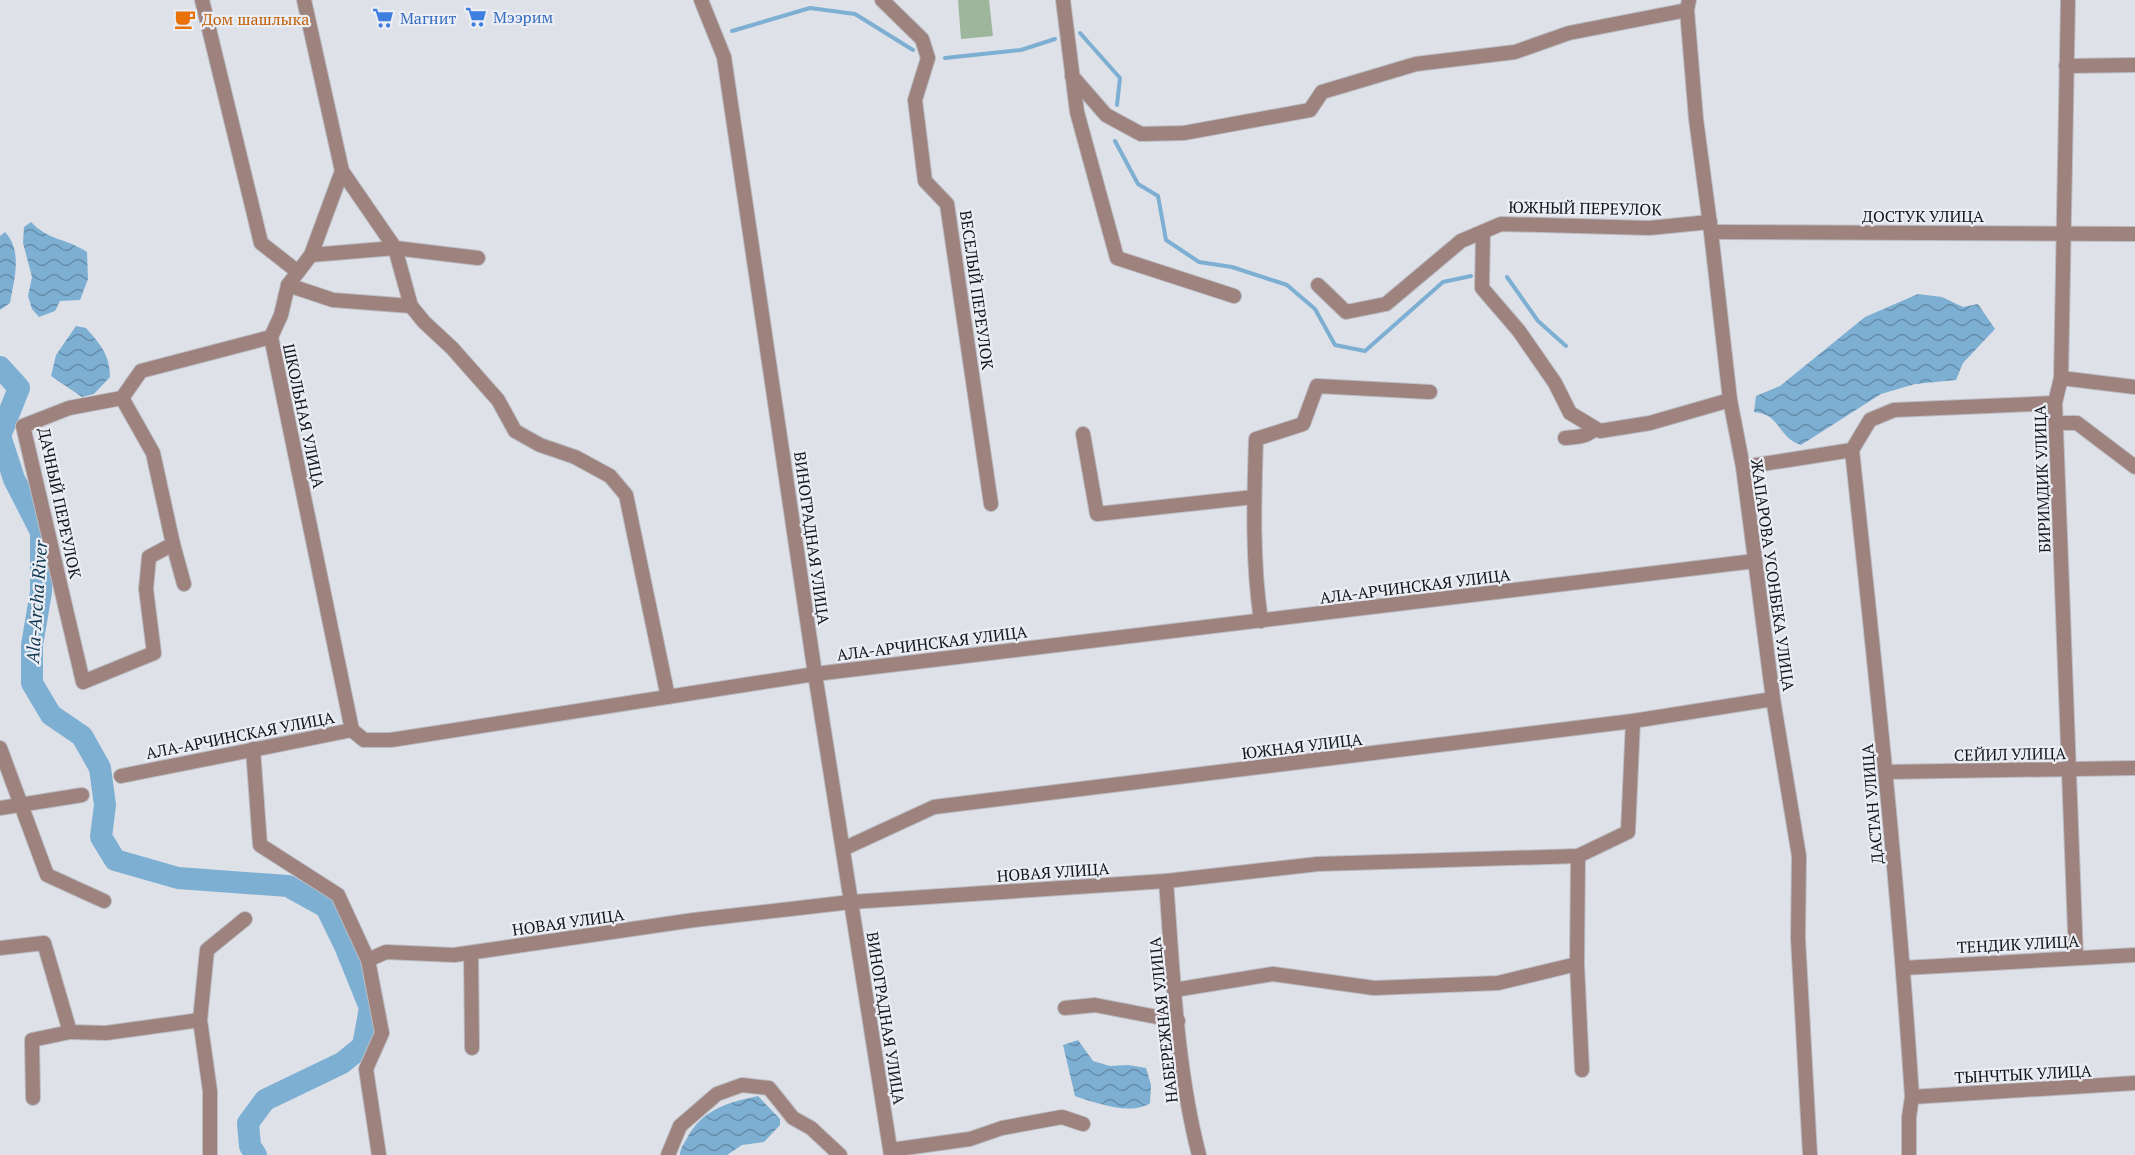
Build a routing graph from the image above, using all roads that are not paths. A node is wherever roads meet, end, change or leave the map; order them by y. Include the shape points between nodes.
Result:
1 (202, 0) edge
2 (304, 0) edge
3 (701, 0) edge
4 (882, 0) edge
5 (1063, 0) edge
6 (2068, 0) edge
7 (1688, 5) edge
8 (2135, 65) edge
9 (2066, 66) junction
10 (1072, 76) junction
11 (342, 171) junction
12 (1710, 227) junction
13 (1483, 232) junction
14 (2064, 233) junction
15 (2135, 234) edge
16 (395, 248) junction
17 (311, 255) junction
18 (478, 258) dead end
19 (298, 272) junction
20 (288, 285) junction
21 (1318, 285) dead end
22 (1234, 296) dead end
23 (411, 306) junction
24 (272, 336) junction
25 (2061, 378) junction
26 (2135, 387) edge
27 (1430, 392) dead end
28 (122, 398) junction
29 (1730, 400) junction
30 (2055, 403) junction
31 (2055, 423) junction
32 (1595, 429) junction
33 (1083, 434) dead end
34 (1565, 438) dead end
35 (1852, 450) junction
36 (1743, 467) junction
37 (2135, 467) edge
38 (1254, 497) junction
39 (991, 504) dead end
40 (172, 544) junction
41 (1755, 561) junction
42 (184, 585) dead end
43 (1261, 621) junction
44 (815, 674) junction
45 (668, 697) junction
46 (1773, 699) junction
47 (1634, 721) junction
48 (352, 730) junction
49 (0, 748) edge
50 (253, 749) junction
51 (2135, 768) edge
52 (2070, 770) junction
53 (1886, 772) junction
54 (121, 776) dead end
55 (82, 795) dead end
56 (21, 805) junction
57 (0, 808) edge
58 (843, 849) junction
59 (1578, 856) junction
60 (1166, 881) junction
61 (104, 901) dead end
62 (851, 902) junction
63 (245, 919) dead end
64 (0, 948) edge
65 (471, 953) junction
66 (2135, 955) edge
67 (2076, 957) junction
68 (368, 960) junction
69 (1577, 964) junction
70 (1904, 968) junction
71 (1174, 990) junction
72 (1065, 1008) dead end
73 (200, 1020) junction
74 (1178, 1021) junction
75 (70, 1032) junction
76 (472, 1048) dead end
77 (1582, 1070) dead end
78 (2135, 1083) edge
79 (1912, 1097) junction
80 (33, 1098) dead end
81 (1909, 1117) junction
82 (1083, 1124) dead end
83 (891, 1153) edge
84 (210, 1155) edge
85 (380, 1155) edge
86 (668, 1155) edge
87 (840, 1155) edge
88 (1199, 1155) edge
89 (1810, 1155) edge
90 (1901, 1155) edge
91 (1909, 1155) edge

1 - 19 street via 261,243
2 - 11 street
3 - 44 street, ВИНОГРАДНАЯ УЛИЦА via 724,57
4 - 39 street, ВЕСЕЛЫЙ ПЕРЕУЛОК via 921,39 928,58 915,100 925,181 947,204
5 - 10 street
6 - 9 street, БИРИМДИК УЛИЦА
7 - 10 street via 1569,33 1515,52 1416,64 1322,92 1310,110 1184,133 1141,134 1106,116
7 - 12 street, ЖАПАРОВА УСОНБЕКА УЛИЦА via 1696,119
8 - 9 street
9 - 14 street, БИРИМДИК УЛИЦА
10 - 22 street via 1077,112 1117,258
11 - 16 street
11 - 17 street, ШКОЛЬНАЯ УЛИЦА
12 - 13 street, ЮЖНЫЙ ПЕРЕУЛОК via 1501,224
12 - 14 street, ДОСТУК УЛИЦА
12 - 29 street, ЖАПАРОВА УСОНБЕКА УЛИЦА
13 - 21 street, ЮЖНЫЙ ПЕРЕУЛОК via 1461,241 1386,304 1346,312
13 - 32 street via 1482,288 1519,331 1570,413
14 - 15 street, ДОСТУК УЛИЦА
14 - 25 street, БИРИМДИК УЛИЦА
16 - 17 street
16 - 18 street
16 - 23 street
17 - 19 street, ШКОЛЬНАЯ УЛИЦА
19 - 20 street, ШКОЛЬНАЯ УЛИЦА
20 - 23 street via 333,300
20 - 24 street, ШКОЛЬНАЯ УЛИЦА
23 - 45 street via 498,400 514,431 610,476 626,495
24 - 28 street via 141,371
24 - 48 street, ШКОЛЬНАЯ УЛИЦА
25 - 26 street
25 - 30 street, БИРИМДИК УЛИЦА
27 - 38 street via 1317,386 1303,424 1256,439
28 - 40 street via 153,453
28 - 40 street, ДАЧНЫЙ ПЕРЕУЛОК via 69,408 23,426 82,682 154,653 146,589 149,557
29 - 32 street via 1650,423
29 - 36 street, ЖАПАРОВА УСОНБЕКА УЛИЦА
30 - 31 street, БИРИМДИК УЛИЦА
30 - 35 street via 1894,410 1870,420
31 - 37 street via 2077,423
31 - 52 street, БИРИМДИК УЛИЦА
32 - 34 street via 1580,437
33 - 38 street via 1097,514
35 - 36 street
35 - 53 street, ДАСТАН УЛИЦА
36 - 41 street, ЖАПАРОВА УСОНБЕКА УЛИЦА
38 - 43 street via 1256,589
40 - 42 street
41 - 43 street, АЛА-АРЧИНСКАЯ УЛИЦА
41 - 46 street, ЖАПАРОВА УСОНБЕКА УЛИЦА
43 - 44 street, АЛА-АРЧИНСКАЯ УЛИЦА
44 - 45 street, АЛА-АРЧИНСКАЯ УЛИЦА
44 - 58 street, ВИНОГРАДНАЯ УЛИЦА
45 - 48 street, АЛА-АРЧИНСКАЯ УЛИЦА via 391,740 364,740
46 - 47 street, ЮЖНАЯ УЛИЦА
46 - 89 street, ЖАПАРОВА УСОНБЕКА УЛИЦА via 1799,856 1798,938
47 - 58 street, ЮЖНАЯ УЛИЦА via 934,807
47 - 59 street, НОВАЯ УЛИЦА via 1628,832
48 - 50 street, АЛА-АРЧИНСКАЯ УЛИЦА
49 - 56 street
50 - 54 street, АЛА-АРЧИНСКАЯ УЛИЦА
50 - 68 street via 260,845 338,895
51 - 52 street, СЕЙИЛ УЛИЦА
52 - 53 street, СЕЙИЛ УЛИЦА
52 - 67 street, БИРИМДИК УЛИЦА
53 - 70 street, ДАСТАН УЛИЦА
55 - 56 street
56 - 57 street
56 - 61 street via 47,875
58 - 62 street, ВИНОГРАДНАЯ УЛИЦА
59 - 60 street, НОВАЯ УЛИЦА via 1318,864
59 - 69 street
60 - 62 street, НОВАЯ УЛИЦА
60 - 71 street, НАБЕРЕЖНАЯ УЛИЦА
62 - 65 street, НОВАЯ УЛИЦА via 694,920
62 - 83 street, ВИНОГРАДНАЯ УЛИЦА
63 - 73 street via 207,950
64 - 75 street via 44,943
65 - 68 street, НОВАЯ УЛИЦА via 386,952
65 - 76 street
66 - 67 street, ТЕНДИК УЛИЦА
67 - 70 street, ТЕНДИК УЛИЦА
68 - 85 street via 382,1033 366,1070
69 - 71 street via 1498,983 1374,988 1273,974
69 - 77 street
70 - 79 street, ДАСТАН УЛИЦА
71 - 74 street, НАБЕРЕЖНАЯ УЛИЦА
72 - 74 street via 1095,1005
73 - 75 street via 106,1034
73 - 84 street via 210,1091
74 - 88 street, НАБЕРЕЖНАЯ УЛИЦА via 1190,1119
75 - 80 street via 32,1040
78 - 79 street, ТЫНЧТЫК УЛИЦА
79 - 81 street, ДАСТАН УЛИЦА
81 - 90 street
81 - 91 street, ДАСТАН УЛИЦА
82 - 83 street via 1062,1118
86 - 87 street via 680,1126 717,1094 742,1085 769,1088 794,1118 812,1128

